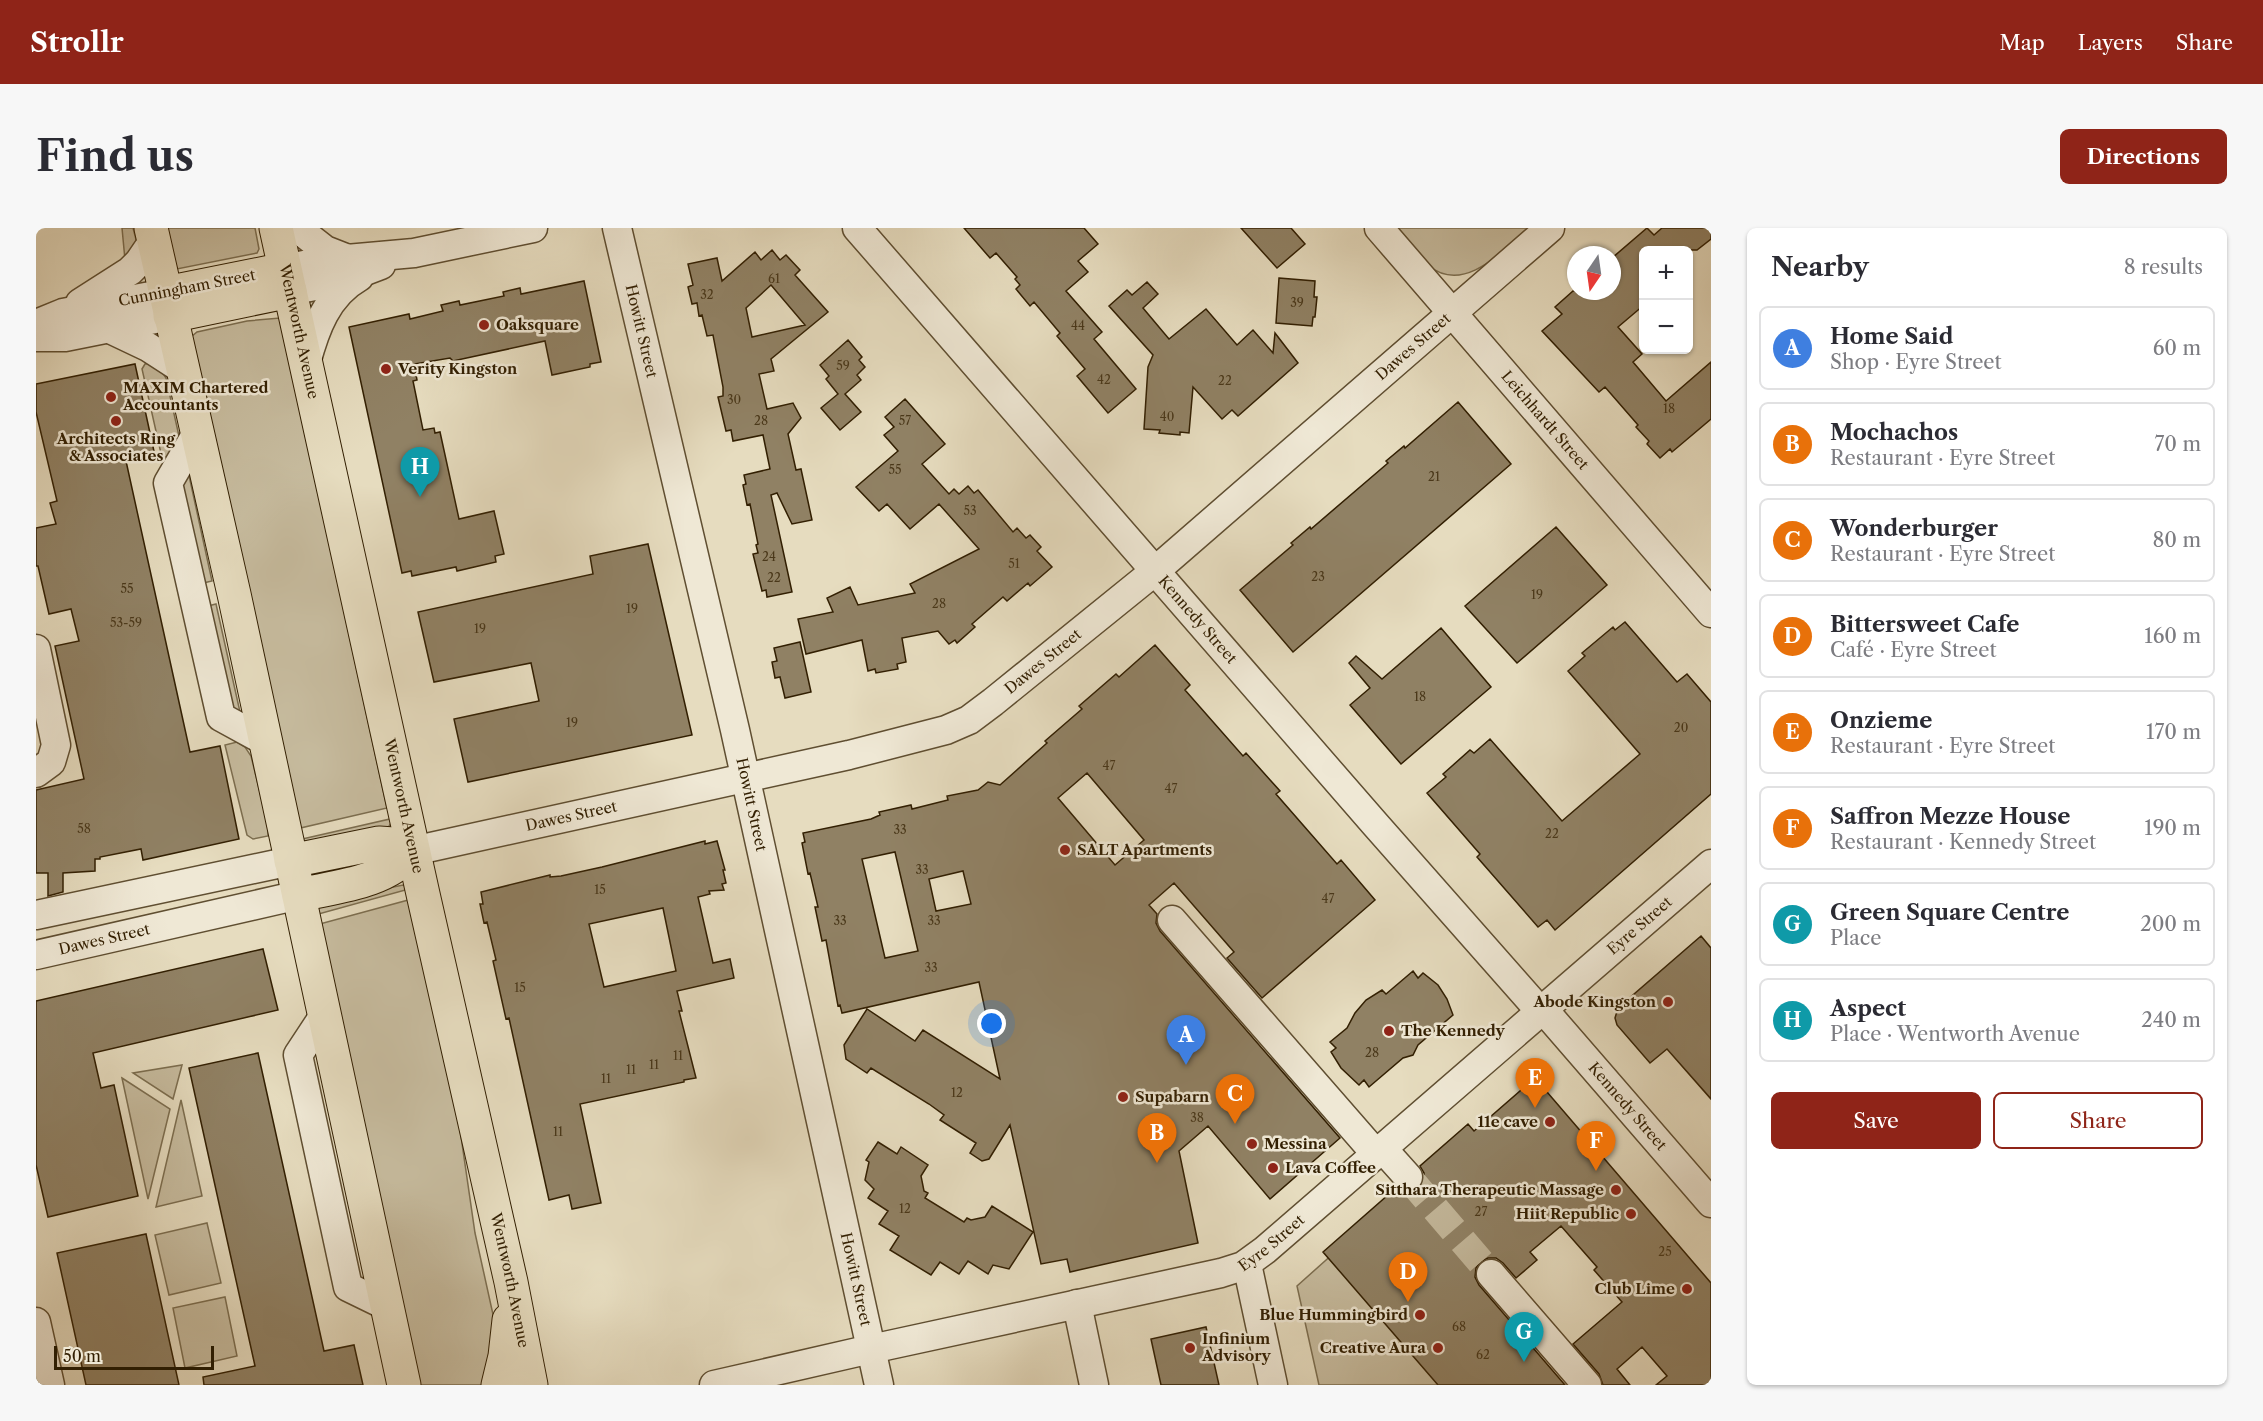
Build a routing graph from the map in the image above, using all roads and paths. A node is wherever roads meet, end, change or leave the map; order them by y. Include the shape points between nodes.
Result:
1 (276, 228) edge
2 (297, 228) edge
3 (533, 228) edge
4 (617, 228) edge
5 (857, 228) edge
6 (1379, 228) edge
7 (1550, 228) edge
8 (153, 234) edge
9 (360, 263) junction
10 (287, 280) junction
11 (168, 305) junction
12 (63, 313) junction
13 (1452, 313) junction
14 (36, 324) edge
15 (108, 328) junction
16 (36, 338) edge
17 (306, 363) junction
18 (182, 369) junction
19 (1155, 571) junction
20 (1711, 613) edge
21 (36, 649) edge
22 (36, 773) edge
23 (746, 778) junction
24 (413, 851) junction
25 (291, 861) junction
26 (1711, 864) edge
27 (200, 880) junction
28 (299, 895) junction
29 (36, 915) edge
30 (209, 916) junction
31 (1172, 920) dead end
32 (36, 955) edge
33 (1542, 1010) junction
34 (1379, 1151) junction
35 (1408, 1177) tunnel mouth
36 (1711, 1203) edge
37 (1247, 1264) junction
38 (1491, 1274) tunnel mouth
39 (511, 1282) junction
40 (1077, 1304) junction
41 (36, 1322) edge
42 (871, 1349) junction
43 (50, 1385) edge
44 (404, 1385) edge
45 (498, 1385) edge
46 (531, 1385) edge
47 (714, 1385) edge
48 (879, 1385) edge
49 (1094, 1385) edge
50 (1273, 1385) edge
51 (1587, 1385) edge

1 - 10 main road, Wentworth Avenue
2 - 9 street, Cunningham Street via 325,250
3 - 9 street, Cunningham Street
4 - 23 street, Howitt Street
5 - 19 street, Kennedy Street
6 - 13 street, Leichhardt Street
7 - 13 street, Dawes Street
8 - 11 main road
8 - 12 street, Cunningham Street via 137,265
9 - 10 street, Cunningham Street via 339,281
9 - 17 street, Cunningham Street via 325,311
10 - 11 main road, Cunningham Street
10 - 17 main road, Wentworth Avenue
11 - 12 street, Cunningham Street
11 - 15 street, Cunningham Street
11 - 18 main road
12 - 14 street, Cunningham Street
13 - 19 street, Dawes Street
13 - 20 street, Leichhardt Street
15 - 16 street, Cunningham Street
15 - 18 street, Cunningham Street
17 - 24 main road, Wentworth Avenue
18 - 25 main road
19 - 23 street, Dawes Street via 969,720 946,730
19 - 33 street, Kennedy Street
21 - 22 street via 56,745 51,762
23 - 24 street, Dawes Street
23 - 42 street, Howitt Street
24 - 25 main road via 379,843
24 - 28 main road via 383,875
24 - 39 main road, Wentworth Avenue
25 - 27 street
25 - 28 main road
26 - 33 street, Eyre Street
27 - 29 street
27 - 30 street
28 - 30 street, Dawes Street
28 - 44 main road
30 - 32 street, Dawes Street
31 - 34 street
33 - 34 street, Eyre Street
33 - 36 street, Kennedy Street
34 - 35 street
34 - 37 street, Eyre Street
37 - 40 street, Eyre Street
37 - 50 street
38 - 51 street
39 - 45 main road via 507,1345
39 - 46 main road, Wentworth Avenue
40 - 42 street, Eyre Street
40 - 49 street
41 - 43 street
42 - 47 street, Eyre Street
42 - 48 street, Howitt Street

